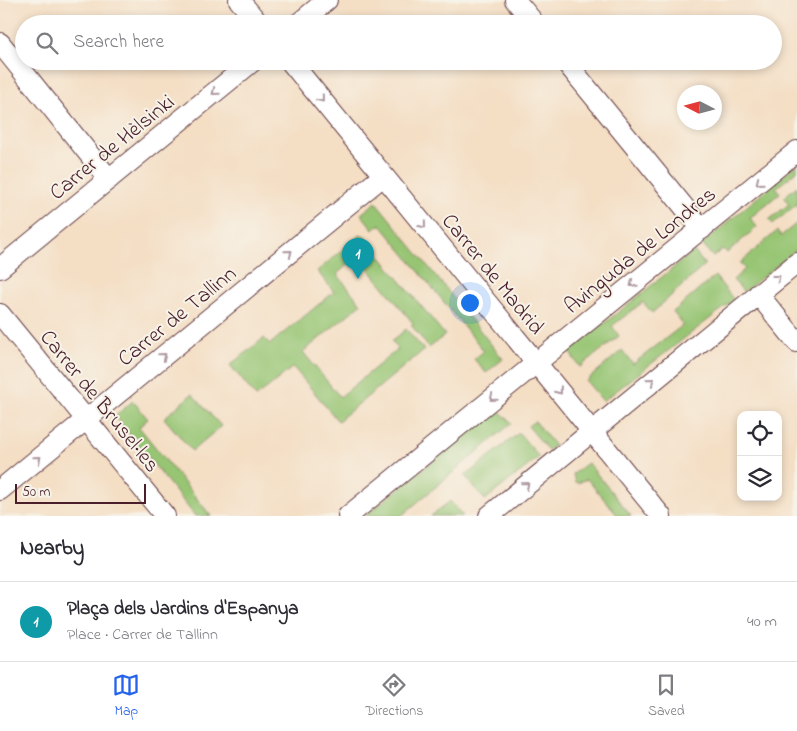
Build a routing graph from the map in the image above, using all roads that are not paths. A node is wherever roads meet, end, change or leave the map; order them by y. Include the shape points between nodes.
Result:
1 (240, 0) edge
2 (327, 0) edge
3 (516, 0) edge
4 (252, 15) edge
5 (309, 15) edge
6 (528, 15) edge
7 (0, 43) edge
8 (15, 62) edge
9 (22, 70) edge
10 (241, 70) edge
11 (297, 70) edge
12 (572, 70) edge
13 (797, 152) edge
14 (383, 176) junction
15 (109, 179) junction
16 (702, 229) junction
17 (797, 263) edge
18 (0, 268) edge
19 (758, 294) junction
20 (0, 314) edge
21 (797, 342) edge
22 (536, 362) junction
23 (87, 419) junction
24 (591, 431) junction
25 (0, 490) edge
26 (165, 516) edge
27 (348, 516) edge
28 (489, 516) edge
29 (661, 516) edge

1 - 4 street
2 - 5 street
3 - 6 street
7 - 8 street
9 - 15 street
10 -> 15 street, Carrer de Hèlsinki
11 -> 14 street, Carrer de Madrid
12 - 16 street
13 -> 16 street, Avinguda de Londres
14 -> 22 street, Carrer de Madrid
23 -> 14 street, Carrer de Tallinn
15 - 18 street, Carrer de Hèlsinki
16 -> 22 street, Avinguda de Londres
19 -> 17 street
19 - 21 street
24 -> 19 street
20 - 23 street, Carrer de Brusel·les
22 -> 24 street, Carrer de Madrid
22 -> 27 street, Avinguda de Londres
25 -> 23 street, Carrer de Tallinn
23 - 26 street, Carrer de Brusel·les
28 -> 24 street
24 - 29 street, Carrer de Madrid

